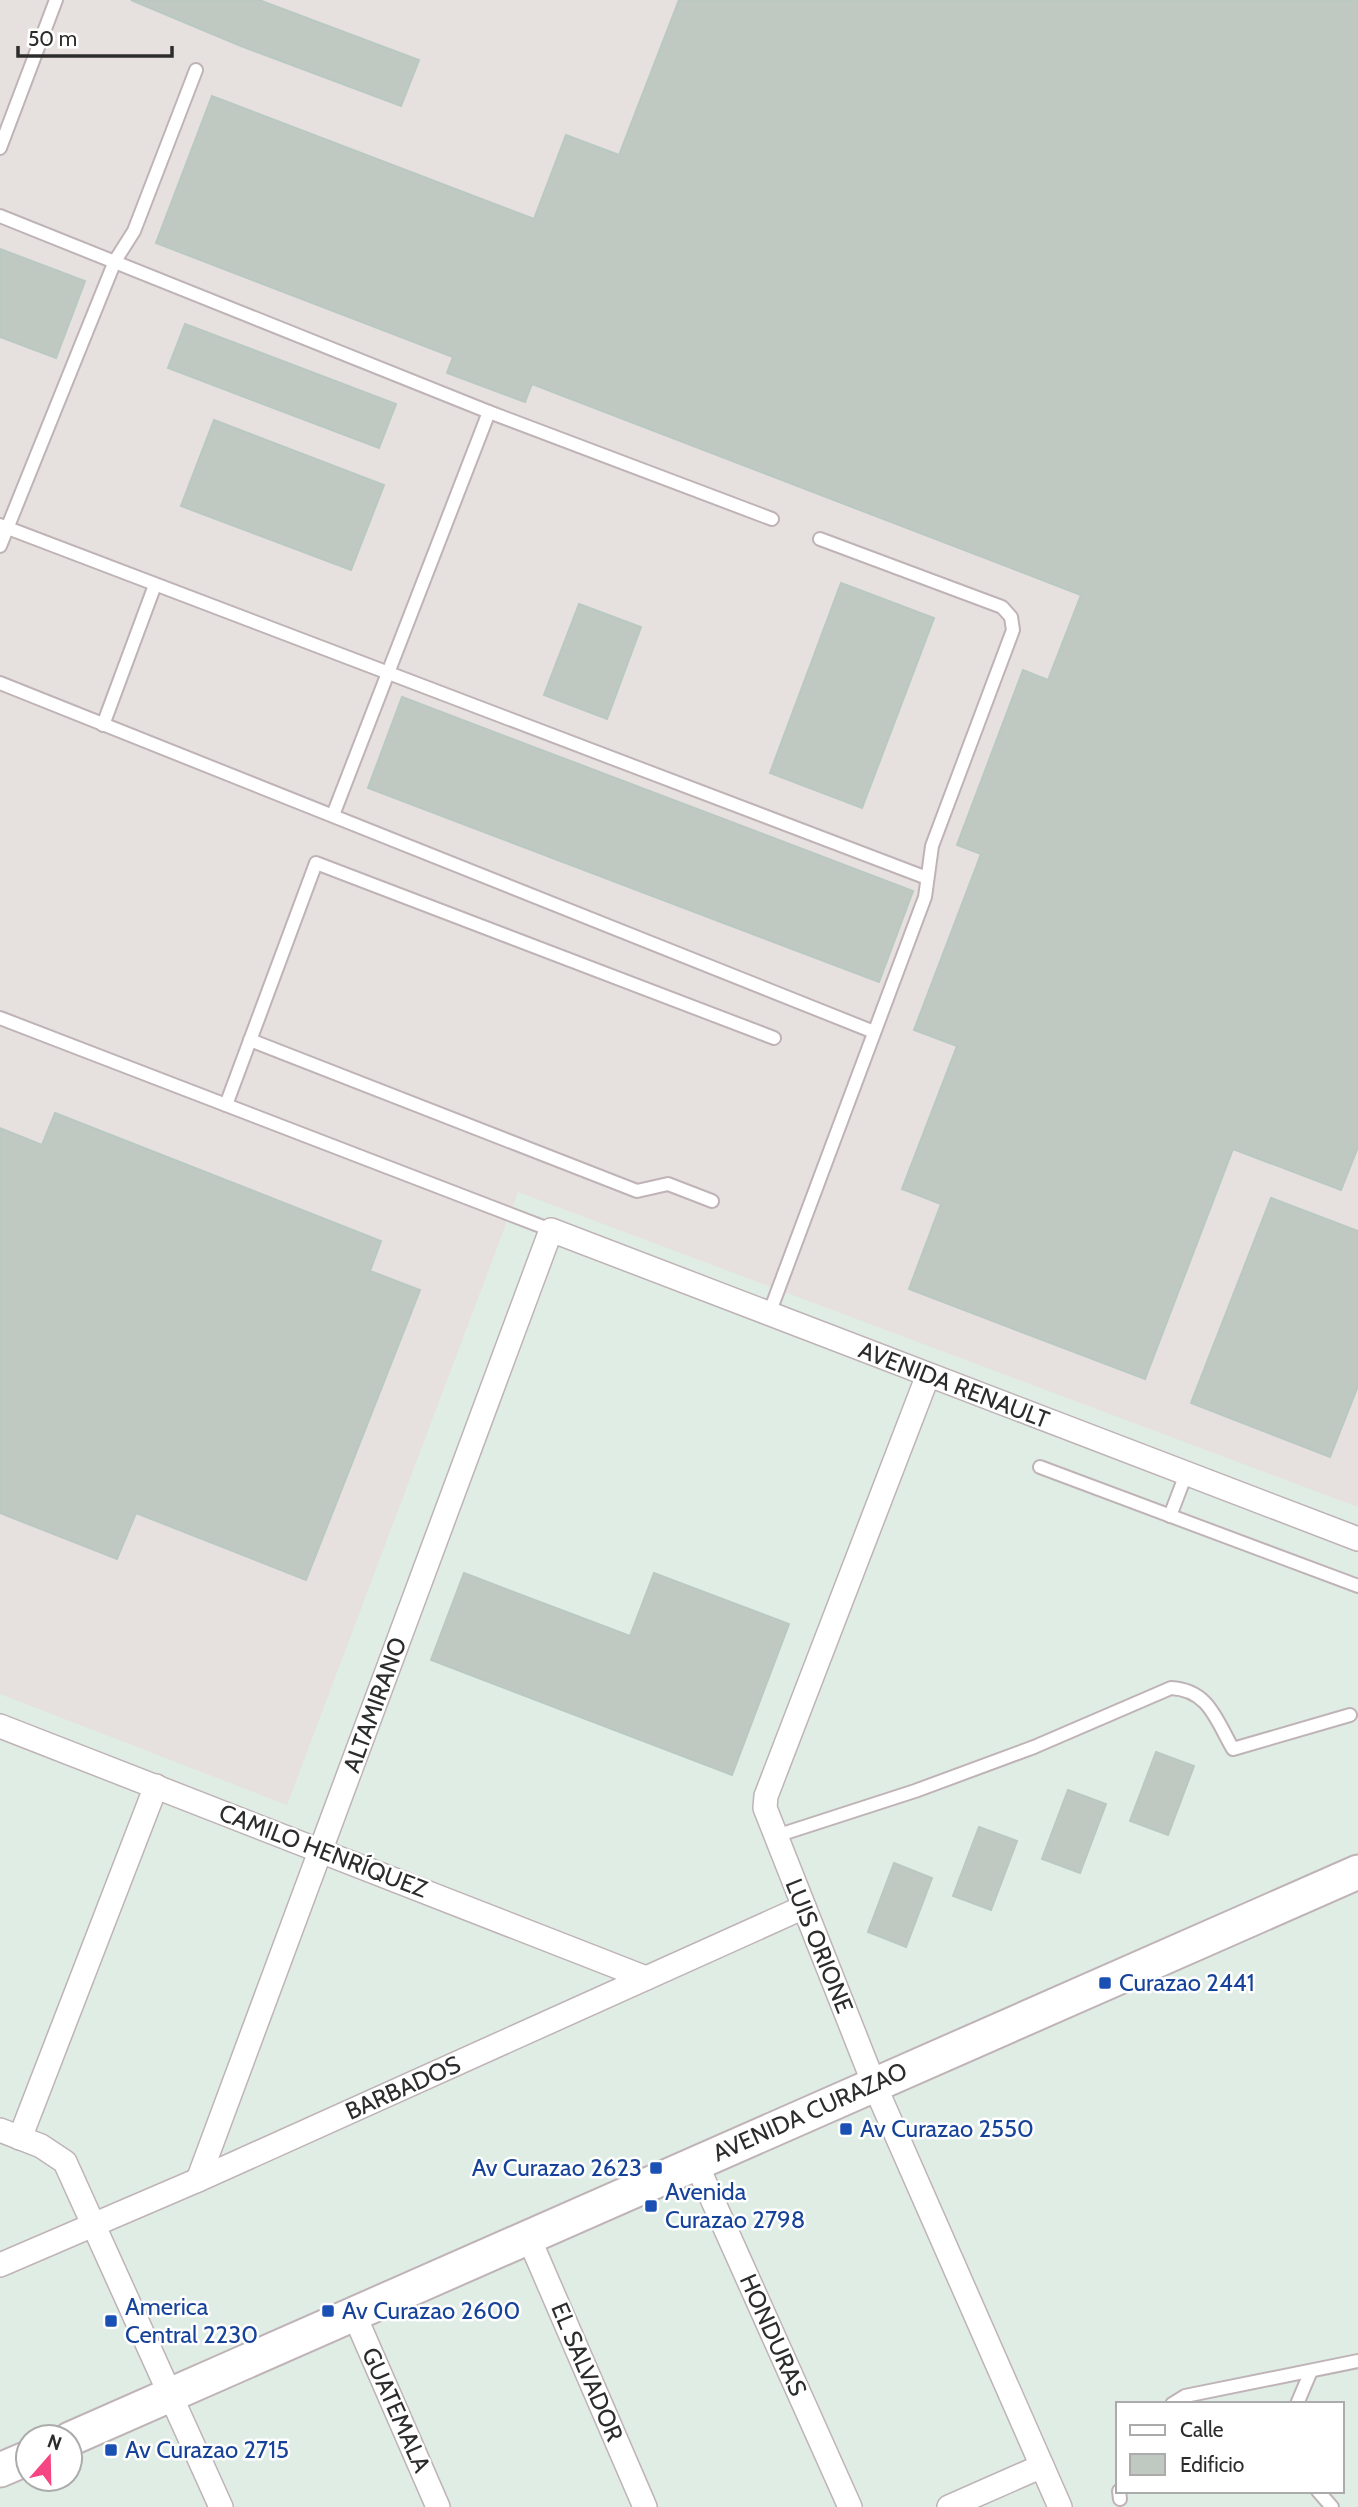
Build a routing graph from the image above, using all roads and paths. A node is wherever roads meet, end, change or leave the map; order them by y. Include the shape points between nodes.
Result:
1 (56, 0) edge
2 (196, 70) dead end
3 (1, 139) edge
4 (0, 216) edge
5 (115, 261) junction
6 (489, 412) junction
7 (772, 519) dead end
8 (4, 526) edge
9 (820, 539) dead end
10 (0, 545) edge
11 (155, 584) junction
12 (388, 674) junction
13 (0, 683) edge
14 (103, 725) junction
15 (333, 815) junction
16 (927, 878) junction
17 (0, 1018) edge
18 (874, 1032) junction
19 (774, 1038) dead end
20 (250, 1040) junction
21 (226, 1105) junction
22 (712, 1201) dead end
23 (551, 1230) junction
24 (769, 1314) junction
25 (928, 1375) junction
26 (1040, 1467) dead end
27 (1186, 1474) junction
28 (1170, 1516) junction
29 (1358, 1539) edge
30 (1358, 1586) edge
31 (1350, 1715) dead end
32 (0, 1726) edge
33 (156, 1786) junction
34 (776, 1836) junction
35 (322, 1850) junction
36 (1358, 1872) edge
37 (804, 1907) junction
38 (646, 1978) junction
39 (874, 2084) junction
40 (10, 2134) edge
41 (696, 2163) junction
42 (198, 2180) junction
43 (94, 2224) junction
44 (528, 2236) junction
45 (0, 2265) edge
46 (354, 2314) junction
47 (1358, 2361) edge
48 (1311, 2371) junction
49 (172, 2394) junction
50 (1175, 2402) edge
51 (1298, 2402) edge
52 (84, 2433) edge
53 (1042, 2466) junction
54 (1320, 2493) edge
55 (221, 2507) edge
56 (438, 2507) edge
57 (645, 2507) edge
58 (850, 2507) edge
59 (949, 2507) edge
60 (1060, 2507) edge
61 (1332, 2507) edge

1 - 3 lane
2 - 5 lane via 134,231
4 - 5 lane
5 - 6 lane
5 - 8 lane
6 - 7 lane
6 - 12 lane
8 - 10 lane
8 - 11 lane
9 - 16 lane via 1002,607 1011,617 1013,630 932,846
11 - 12 lane
11 - 14 lane
12 - 15 lane
12 - 16 lane
13 - 14 lane
14 - 15 lane
15 - 18 lane
16 - 18 lane via 925,897
17 - 21 lane
18 - 24 lane
19 - 20 lane via 316,863
20 - 21 lane
20 - 22 lane via 637,1191 668,1184
21 - 23 lane
23 - 24 street, AVENIDA RENAULT
23 - 35 street, ALTAMIRANO
24 - 25 street, AVENIDA RENAULT
25 - 27 street, AVENIDA RENAULT
25 - 34 street, LUIS ORIONE via 766,1796 765,1808
26 - 28 lane
27 - 28 lane
27 - 29 street, AVENIDA RENAULT
28 - 30 lane
31 - 34 lane via 1233,1749 1206,1702 1188,1689 1171,1688 1034,1747
32 - 33 street, CAMILO HENRÍQUEZ
33 - 35 street, CAMILO HENRÍQUEZ
33 - 40 street
34 - 37 street, LUIS ORIONE
35 - 38 street, CAMILO HENRÍQUEZ
35 - 42 street, ALTAMIRANO
36 - 39 street, AVENIDA CURAZAO
37 - 38 street, BARBADOS
37 - 39 street, LUIS ORIONE
38 - 42 street, BARBADOS
39 - 41 street, AVENIDA CURAZAO
39 - 53 street, LUIS ORIONE
40 - 43 street via 65,2162
41 - 44 street, AVENIDA CURAZAO
41 - 58 street, HONDURAS
42 - 43 street, BARBADOS
43 - 45 street, BARBADOS
43 - 49 street
44 - 46 street, AVENIDA CURAZAO
44 - 57 street, EL SALVADOR
46 - 49 street, AVENIDA CURAZAO
46 - 56 street, GUATEMALA
47 - 48 lane
48 - 50 lane via 1185,2396
48 - 51 lane
49 - 52 street, AVENIDA CURAZAO
49 - 55 street
53 - 59 street
53 - 60 street, LUIS ORIONE
54 - 61 lane

